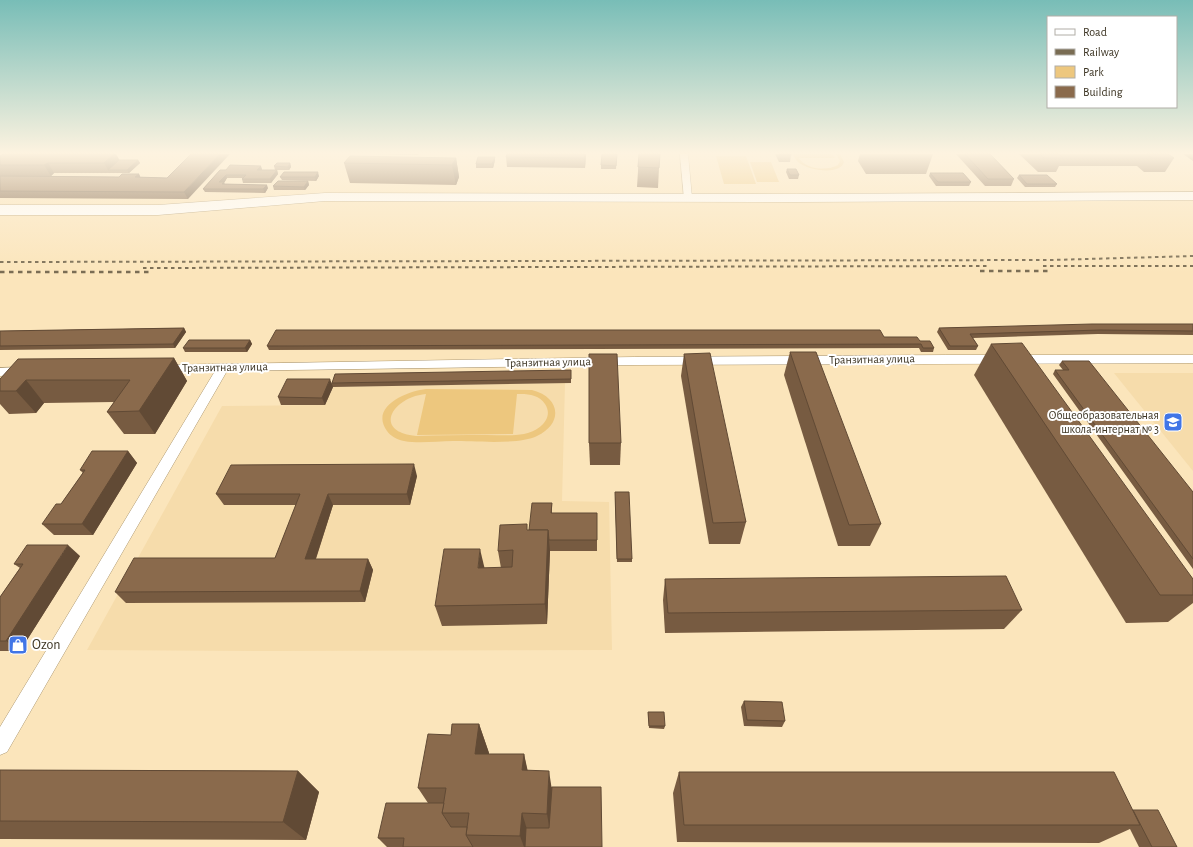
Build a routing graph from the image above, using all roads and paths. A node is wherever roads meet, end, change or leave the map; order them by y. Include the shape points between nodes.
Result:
1 (688, 194) edge
2 (1193, 196) edge
3 (688, 198) junction
4 (0, 210) edge
5 (1193, 359) edge
6 (151, 368) edge
7 (223, 368) junction
8 (34, 371) edge
9 (0, 372) edge
10 (0, 745) edge

1 - 3 street
2 - 3 highway
3 - 4 highway via 325,197 158,210
5 - 7 street, Транзитная улица via 946,358
6 - 7 street, Транзитная улица
7 - 10 street
8 - 9 street

